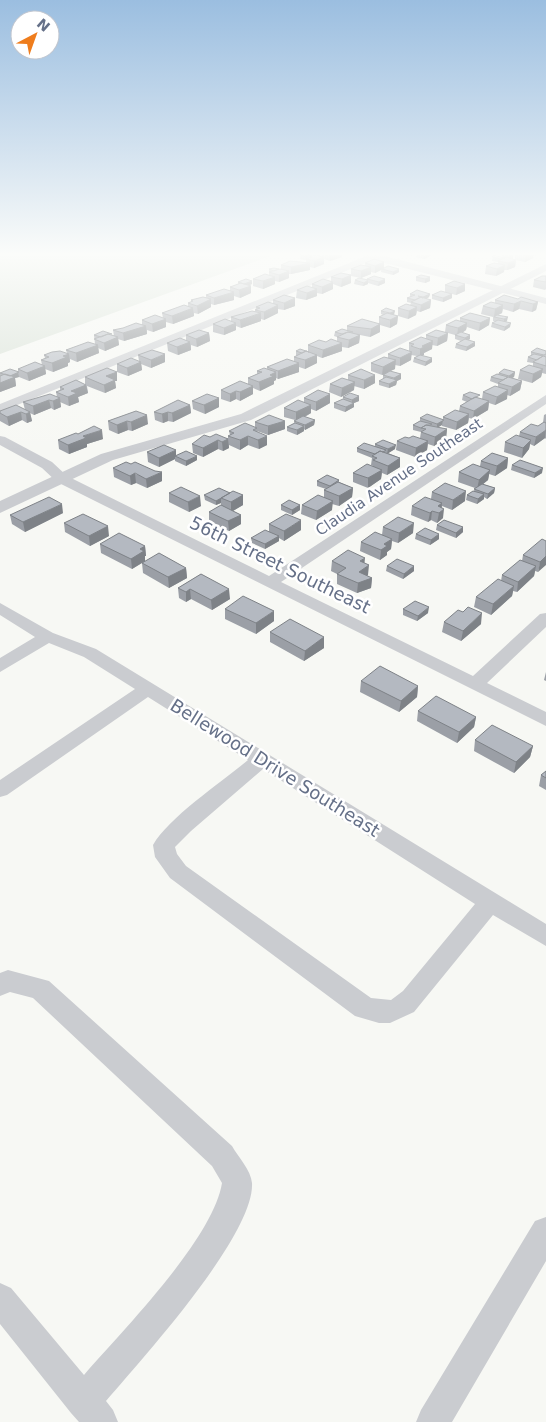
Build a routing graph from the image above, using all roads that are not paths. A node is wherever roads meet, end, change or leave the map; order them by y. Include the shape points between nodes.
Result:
1 (211, 321) edge
2 (438, 321) edge
3 (546, 399) edge
4 (0, 408) edge
5 (0, 440) edge
6 (62, 479) junction
7 (0, 508) edge
8 (270, 582) junction
9 (0, 608) edge
10 (546, 618) edge
11 (47, 637) junction
12 (0, 666) edge
13 (475, 684) junction
14 (147, 689) junction
15 (546, 720) edge
16 (261, 760) junction
17 (0, 790) edge
18 (490, 902) junction
19 (546, 936) edge
20 (0, 985) edge
21 (546, 1232) edge
22 (0, 1299) edge
23 (92, 1411) edge
24 (433, 1422) edge

1 - 4 street
2 - 6 street via 246,418 107,457
3 - 8 street, Claudia Avenue Southeast
5 - 6 street, 56th Street Southeast via 47,465
6 - 7 street
6 - 8 street, 56th Street Southeast
8 - 13 street, 56th Street Southeast
9 - 11 street, Bellewood Drive Southeast
10 - 13 street
11 - 12 street
11 - 14 street, Bellewood Drive Southeast via 90,654
13 - 15 street, 56th Street Southeast
14 - 16 street, Bellewood Drive Southeast
14 - 17 street
16 - 18 street, Bellewood Drive Southeast
16 - 18 street via 183,825 164,846 166,857 178,872 364,1008 384,1013 397,1011 412,999
18 - 19 street, Bellewood Drive Southeast
20 - 23 street via 8,981 40,989 222,1156 237,1183 233,1209
21 - 24 street
22 - 23 street

